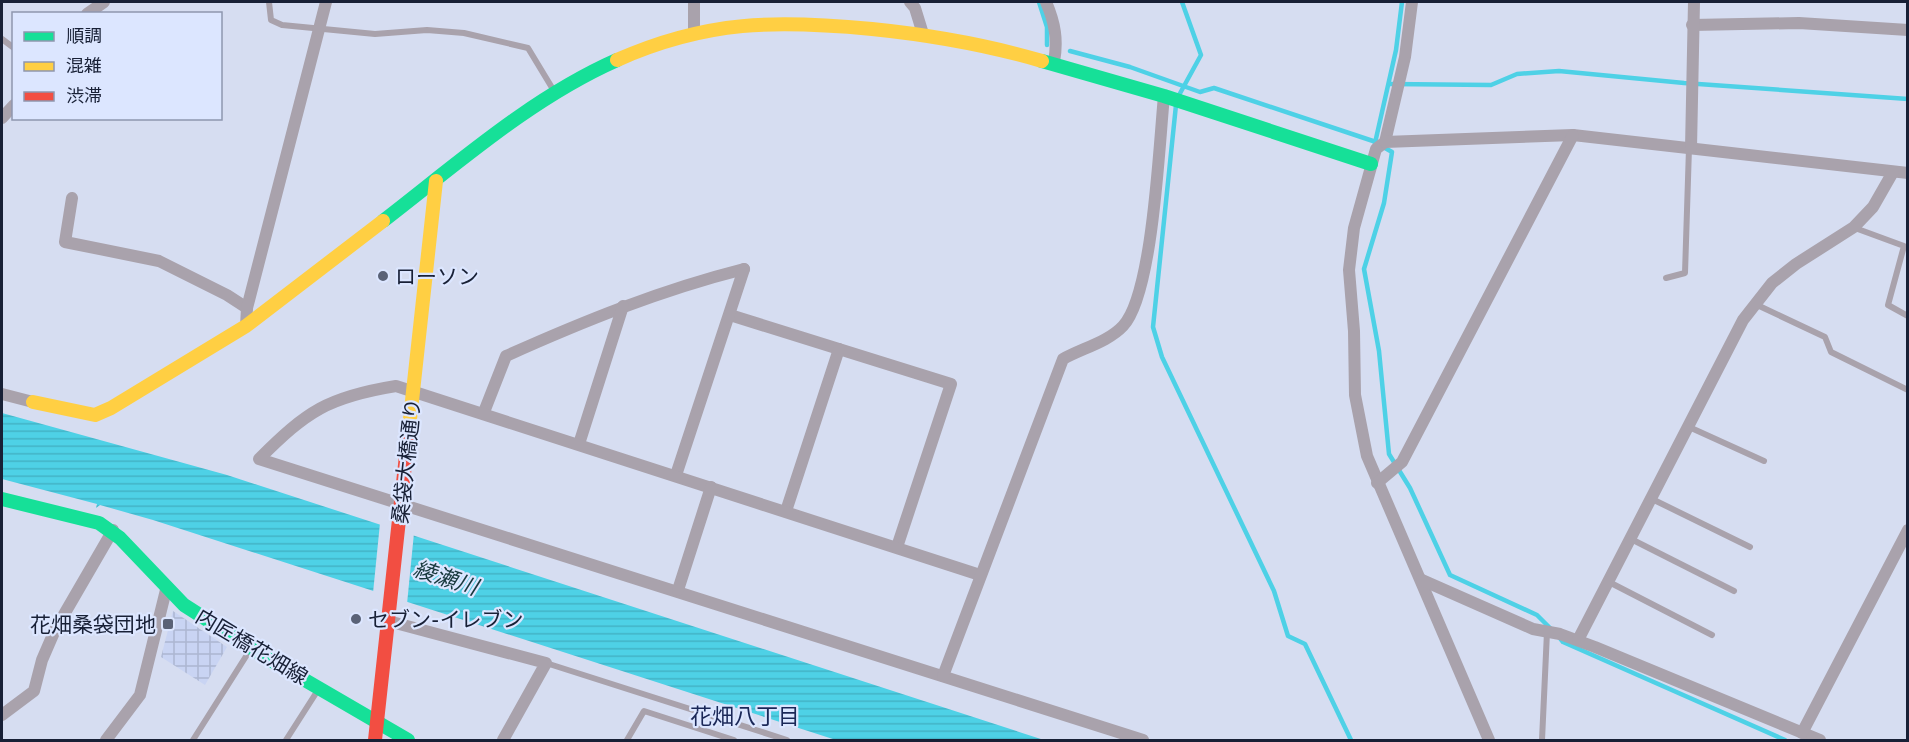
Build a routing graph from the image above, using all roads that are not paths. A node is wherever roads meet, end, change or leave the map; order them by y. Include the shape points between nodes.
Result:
1 (104, 2) edge
2 (269, 2) edge
3 (326, 2) edge
4 (694, 2) edge
5 (910, 2) edge
6 (1046, 2) edge
7 (1412, 2) edge
8 (1694, 2) edge
9 (90, 12) edge
10 (1692, 25) junction
11 (319, 30) junction
12 (1908, 30) edge
13 (694, 34) junction
14 (923, 34) junction
15 (1054, 62) junction
16 (555, 94) junction
17 (1164, 96) junction
18 (1573, 135) junction
19 (1385, 142) junction
20 (1690, 148) junction
21 (1371, 164) junction
22 (1893, 172) junction
23 (1908, 173) edge
24 (435, 181) junction
25 (72, 198) dead end
26 (1854, 227) junction
27 (1666, 278) dead end
28 (1755, 303) junction
29 (623, 306) junction
30 (247, 308) junction
31 (730, 315) junction
32 (1908, 316) edge
33 (246, 326) junction
34 (839, 350) junction
35 (1908, 390) edge
36 (413, 392) junction
37 (2, 394) edge
38 (33, 402) joint
39 (484, 412) junction
40 (1689, 427) junction
41 (579, 444) junction
42 (1764, 461) dead end
43 (676, 476) junction
44 (1377, 483) junction
45 (711, 487) junction
46 (2, 499) edge
47 (1652, 499) junction
48 (401, 509) junction
49 (786, 511) junction
50 (1908, 530) edge
51 (112, 531) junction
52 (1631, 539) junction
53 (897, 547) junction
54 (1750, 547) dead end
55 (980, 575) junction
56 (1422, 580) junction
57 (1609, 582) junction
58 (166, 590) junction
59 (678, 591) junction
60 (1734, 591) dead end
61 (389, 616) junction
62 (1547, 632) junction
63 (1712, 635) dead end
64 (1578, 640) junction
65 (252, 647) junction
66 (546, 663) junction
67 (943, 676) junction
68 (320, 687) junction
69 (2, 715) edge
70 (377, 722) junction
71 (1802, 733) junction
72 (106, 741) edge
73 (193, 741) edge
74 (286, 741) edge
75 (375, 741) edge
76 (408, 741) edge
77 (503, 741) edge
78 (627, 741) edge
79 (734, 741) edge
80 (787, 741) edge
81 (1143, 741) edge
82 (1489, 741) edge
83 (1542, 741) edge
84 (1820, 741) edge

1 - 9 street
2 - 11 lane via 271,20
3 - 11 street
4 - 13 street
5 - 14 street
6 - 15 street via 1054,20
7 - 19 street via 1405,57
8 - 10 street
10 - 12 street via 1799,23
10 - 20 street
11 - 16 lane via 464,33 528,48
11 - 30 street
13 - 14 street via 756,23 801,22
13 - 16 street via 648,46
14 - 15 street via 985,44
15 - 17 street
16 - 24 street
17 - 21 street
17 - 55 street via 1137,305 1114,335 1064,359
18 - 19 street
18 - 20 street
18 - 44 street via 1402,462
19 - 21 street via 1376,149
20 - 22 street
20 - 27 lane via 1685,273
21 - 44 street via 1354,228 1349,270 1355,395 1367,456
22 - 23 street
22 - 26 street via 1873,207
24 - 33 street
24 - 36 street, 桑袋大橋通り
25 - 30 street via 65,242 159,261
26 - 28 street via 1796,264
26 - 32 lane via 1904,246 1888,305
28 - 35 lane via 1825,337 1831,351
28 - 40 street
29 - 31 street via 744,269
29 - 39 street via 506,356
29 - 41 street
30 - 33 street
31 - 34 street
31 - 43 street
33 - 38 street via 95,415
34 - 49 street
34 - 53 street via 951,384
36 - 39 street
36 - 48 street, 桑袋大橋通り
36 - 48 street via 387,387 322,405 259,459
37 - 38 street
39 - 41 street
40 - 42 lane
40 - 47 street
41 - 43 street
43 - 45 street
44 - 56 street
45 - 49 street
45 - 59 street
46 - 51 street via 99,523
47 - 52 street
47 - 54 lane
48 - 59 street
48 - 61 street, 桑袋大橋通り
49 - 53 street
50 - 71 street
51 - 58 street, 内匠橋花畑線
51 - 69 street via 55,630 34,691
52 - 57 street
52 - 60 lane
53 - 55 street
55 - 67 street
56 - 62 street
56 - 82 street
57 - 63 lane
57 - 64 street
58 - 65 street, 内匠橋花畑線
58 - 72 street via 140,694
59 - 67 street
61 - 66 street
61 - 70 street, 桑袋大橋通り
62 - 64 street
62 - 83 lane
64 - 71 street
65 - 68 street, 内匠橋花畑線
65 - 73 lane
66 - 77 street
66 - 80 lane
67 - 81 street
68 - 70 street, 内匠橋花畑線
68 - 74 lane
70 - 75 street, 桑袋大橋通り
70 - 76 street, 内匠橋花畑線
71 - 84 street
78 - 79 lane via 644,711

